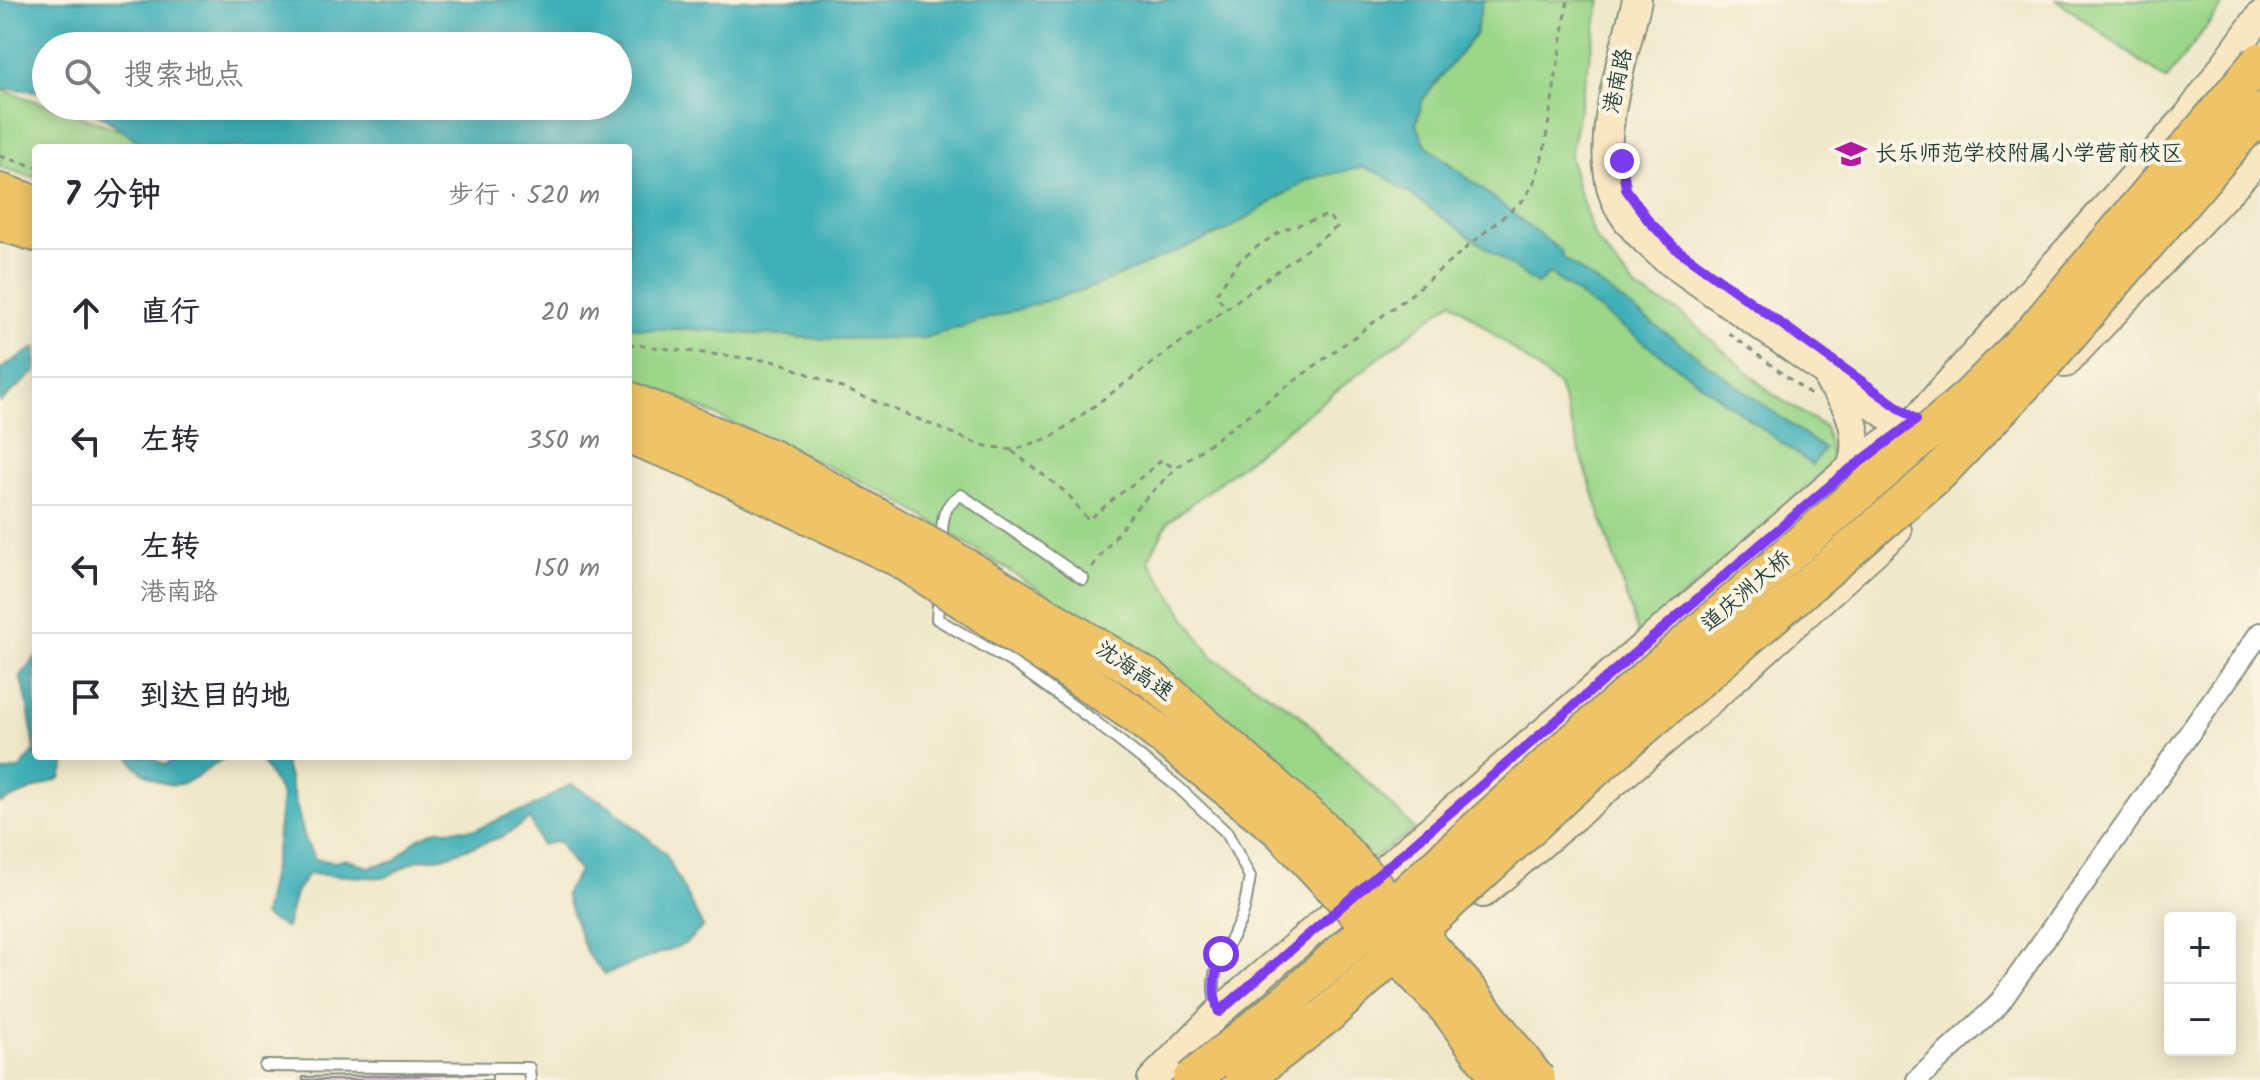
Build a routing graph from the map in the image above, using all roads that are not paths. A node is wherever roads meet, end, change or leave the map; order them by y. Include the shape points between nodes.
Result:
1 (1637, 0) edge
2 (1653, 0) edge
3 (2260, 16) edge
4 (2260, 61) edge
5 (2260, 112) edge
6 (2260, 158) edge
7 (0, 192) edge
8 (32, 203) edge
9 (0, 222) edge
10 (32, 232) edge
11 (1814, 364) junction
12 (632, 402) edge
13 (1911, 424) junction
14 (632, 437) edge
15 (1851, 469) junction
16 (1964, 470) junction
17 (940, 560) dead end
18 (940, 575) dead end
19 (1083, 579) road end
20 (2260, 633) edge
21 (1219, 1012) junction
22 (265, 1066) dead end
23 (530, 1080) edge
24 (1152, 1080) edge
25 (1191, 1080) edge
26 (1243, 1080) edge
27 (1273, 1080) edge
28 (1501, 1080) edge
29 (1537, 1080) edge
30 (1917, 1080) edge

1 - 11 main road, 港南路 via 1609,122 1606,157 1614,198 1639,235 1665,258
2 - 13 main road, 港南路 via 1624,128 1626,189 1675,248
3 - 13 main road via 2188,116
4 - 25 highway, 道庆洲大桥, bridge via 2034,331 1971,395 1563,751 1290,999
5 - 26 highway, 道庆洲大桥, bridge via 2054,352 1940,472 1568,792 1327,1015
6 - 16 main road
7 - 8 highway
9 - 10 highway
11 - 13 main road, 港南路
11 - 15 main road via 1850,415 1857,451
12 - 29 highway, 沈海高速, bridge via 774,459 1154,681 1324,830 1463,984
13 - 15 main road
13 - 16 main road, 港南路
14 - 28 highway, 沈海高速, bridge via 902,560 1136,715 1279,829 1449,1010
15 - 21 main road
16 - 27 main road
17 - 19 lane via 943,516 949,502 961,495
18 - 21 lane via 937,619 1015,664 1094,721 1227,833 1250,877 1242,918 1213,978
20 - 30 street via 1998,1005
21 - 24 main road
22 - 23 lane via 529,1068

